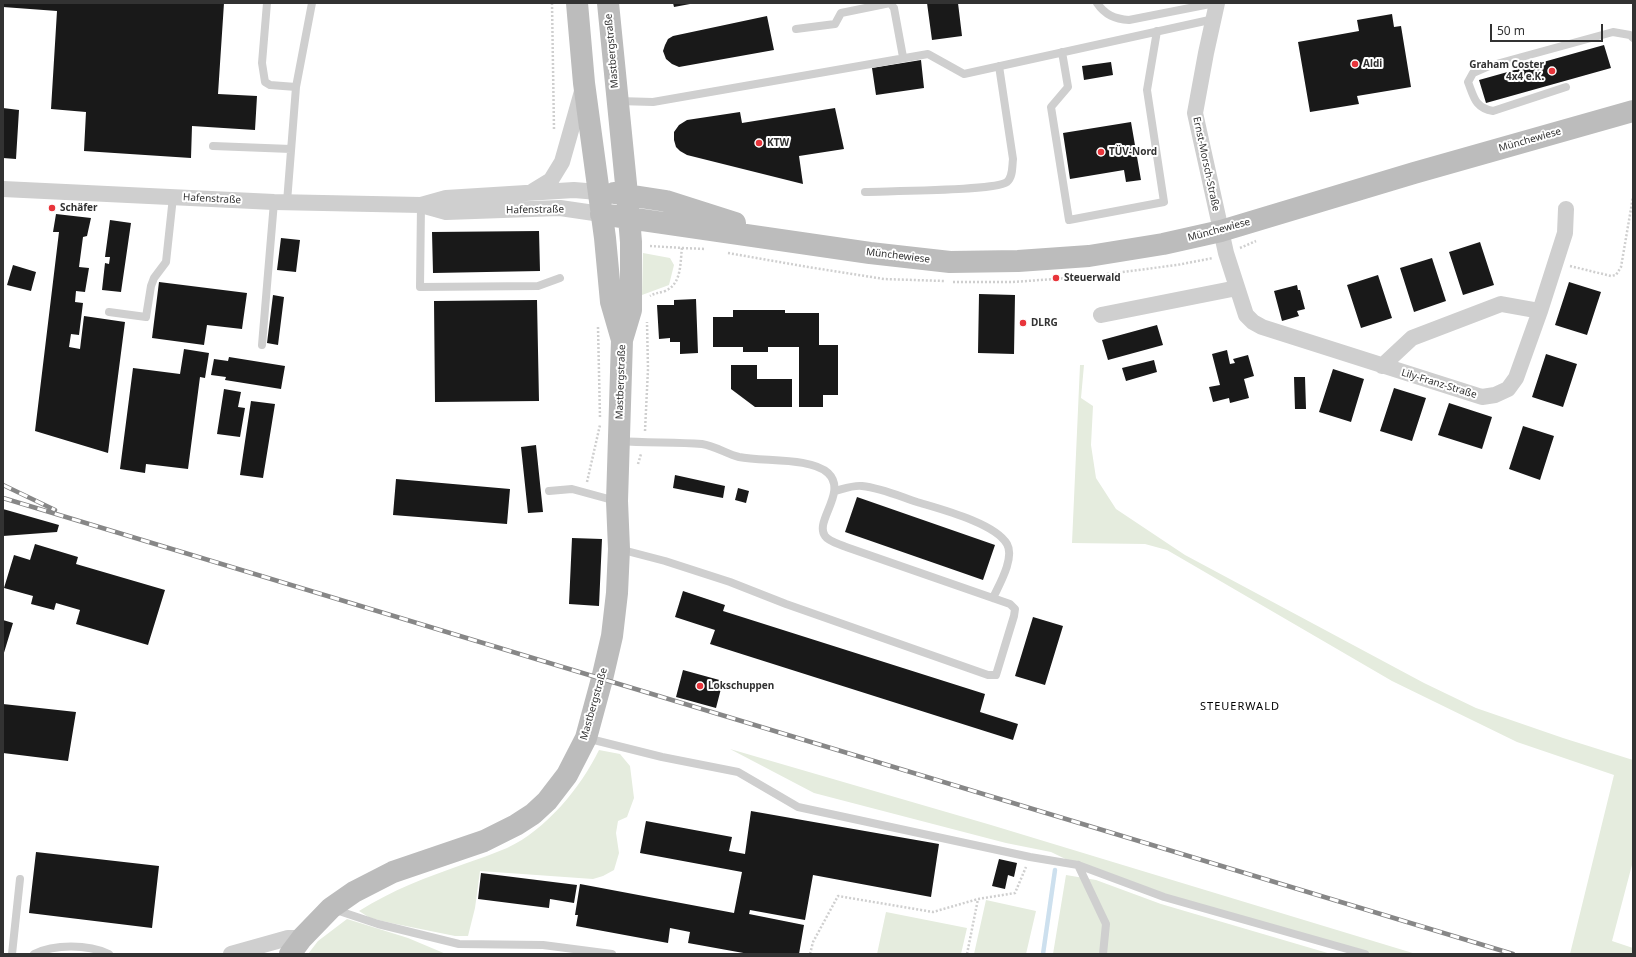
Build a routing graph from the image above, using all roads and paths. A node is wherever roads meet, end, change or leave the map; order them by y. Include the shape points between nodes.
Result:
1 (267, 3) edge
2 (312, 3) edge
3 (552, 3) edge
4 (577, 3) edge
5 (608, 3) edge
6 (890, 3) edge
7 (1097, 3) edge
8 (1215, 8) edge
9 (796, 29) dead end
10 (1157, 31) junction
11 (1633, 38) edge
12 (1062, 52) junction
13 (903, 57) junction
14 (999, 66) junction
15 (584, 83) junction
16 (296, 87) junction
17 (1566, 87) dead end
18 (617, 100) junction
19 (1633, 111) edge
20 (552, 137) dead end
21 (213, 146) dead end
22 (291, 149) junction
23 (3, 189) edge
24 (598, 192) junction
25 (865, 192) dead end
26 (530, 193) junction
27 (627, 194) junction
28 (174, 197) junction
29 (1633, 197) edge
30 (281, 202) junction
31 (421, 205) junction
32 (1566, 209) dead end
33 (602, 214) junction
34 (629, 218) junction
35 (1221, 231) junction
36 (792, 241) junction
37 (630, 242) junction
38 (1556, 262) junction
39 (560, 278) dead end
40 (1237, 288) junction
41 (647, 302) dead end
42 (1540, 311) junction
43 (109, 312) dead end
44 (1101, 315) dead end
45 (647, 316) dead end
46 (598, 325) dead end
47 (622, 340) junction
48 (262, 345) dead end
49 (1382, 366) junction
50 (619, 441) junction
51 (644, 443) junction
52 (636, 469) dead end
53 (549, 491) dead end
54 (835, 491) junction
55 (585, 492) junction
56 (618, 501) junction
57 (619, 549) junction
58 (993, 598) junction
59 (586, 738) junction
60 (1030, 857) junction
61 (1078, 865) junction
62 (20, 879) dead end
63 (978, 899) junction
64 (331, 908) junction
65 (296, 946) edge
66 (12, 954) edge
67 (34, 954) edge
68 (108, 954) edge
69 (231, 954) edge
70 (612, 954) edge
71 (810, 954) edge
72 (967, 954) edge
73 (1104, 954) edge
74 (1365, 954) edge

1 - 16 lane via 262,63 265,82 270,85
2 - 16 lane
3 - 20 path
4 - 15 main road, Mastbergstraße
5 - 18 main road, Mastbergstraße
6 - 9 lane via 841,13 835,24
6 - 13 lane via 894,8
7 - 8 lane via 1107,14 1129,20
8 - 10 lane
8 - 35 street, Ernst-Morsch-Straße via 1195,113
10 - 12 lane
10 - 12 lane via 1147,90 1164,202 1069,220 1051,107 1068,87
11 - 17 lane via 1630,35 1613,32 1489,66 1473,73 1468,82 1477,104 1486,110
12 - 14 lane
13 - 14 lane via 928,54 964,74
13 - 18 lane via 654,102
14 - 25 lane via 1012,159 1012,174 1008,181 979,188
15 - 24 main road, Mastbergstraße
15 - 26 street, Hafenstraße via 562,162 550,180
16 - 22 lane
18 - 27 main road, Mastbergstraße
19 - 35 main road, Münchewiese
21 - 22 lane
22 - 30 lane
23 - 28 street, Hafenstraße
24 - 26 street, Hafenstraße via 574,190
24 - 27 main road
24 - 33 main road, Mastbergstraße
26 - 31 street, Hafenstraße via 446,198
27 - 34 main road, Mastbergstraße
27 - 36 main road, Münchewiese via 666,201
28 - 30 street, Hafenstraße
28 - 43 lane via 166,262 151,286 146,317
29 - 38 path via 1621,267 1616,275 1611,276
30 - 31 street, Hafenstraße
30 - 48 lane
31 - 33 street, Hafenstraße via 446,212 560,208
31 - 39 lane via 420,287 538,286
32 - 38 street, Lily-Franz-Straße via 1565,233
33 - 34 main road
33 - 47 main road, Mastbergstraße via 611,302
34 - 36 main road, Münchewiese
34 - 37 main road, Mastbergstraße
35 - 36 main road, Münchewiese via 1089,256 984,262 915,259
35 - 40 street, Lily-Franz-Straße
37 - 41 path via 682,248 675,284 654,293
37 - 47 main road, Mastbergstraße via 631,310
38 - 42 street, Lily-Franz-Straße
40 - 44 street
40 - 49 street, Lily-Franz-Straße via 1246,315 1258,325
42 - 49 street via 1500,304 1412,338
42 - 49 street, Lily-Franz-Straße via 1516,378 1508,389 1495,395 1482,397
45 - 51 path via 648,369
46 - 55 path via 600,425
47 - 50 main road, Mastbergstraße
50 - 51 lane
50 - 56 main road, Mastbergstraße
51 - 52 path
51 - 54 lane via 703,444 740,457 812,464 828,473 834,481
53 - 55 lane via 572,489
54 - 58 lane via 822,528 827,538 846,547
54 - 58 lane via 859,486 874,488 958,515 998,534 1007,544 1010,554
55 - 56 lane
56 - 57 main road, Mastbergstraße
57 - 58 lane via 665,560 730,582 988,675 996,675 1015,609 1010,604
57 - 59 main road, Mastbergstraße via 612,636
59 - 60 lane via 738,772 798,807
59 - 64 main road, Mastbergstraße via 567,775 548,801 516,826 484,841 376,880
60 - 61 lane
60 - 63 path via 1015,893
61 - 73 lane via 1106,924
61 - 74 lane via 1164,897
62 - 66 lane
63 - 71 path via 933,912 838,896
63 - 72 path
64 - 65 main road, Mastbergstraße
64 - 70 lane via 378,924 459,944 543,945
65 - 69 street via 288,938
67 - 68 lane via 73,946

